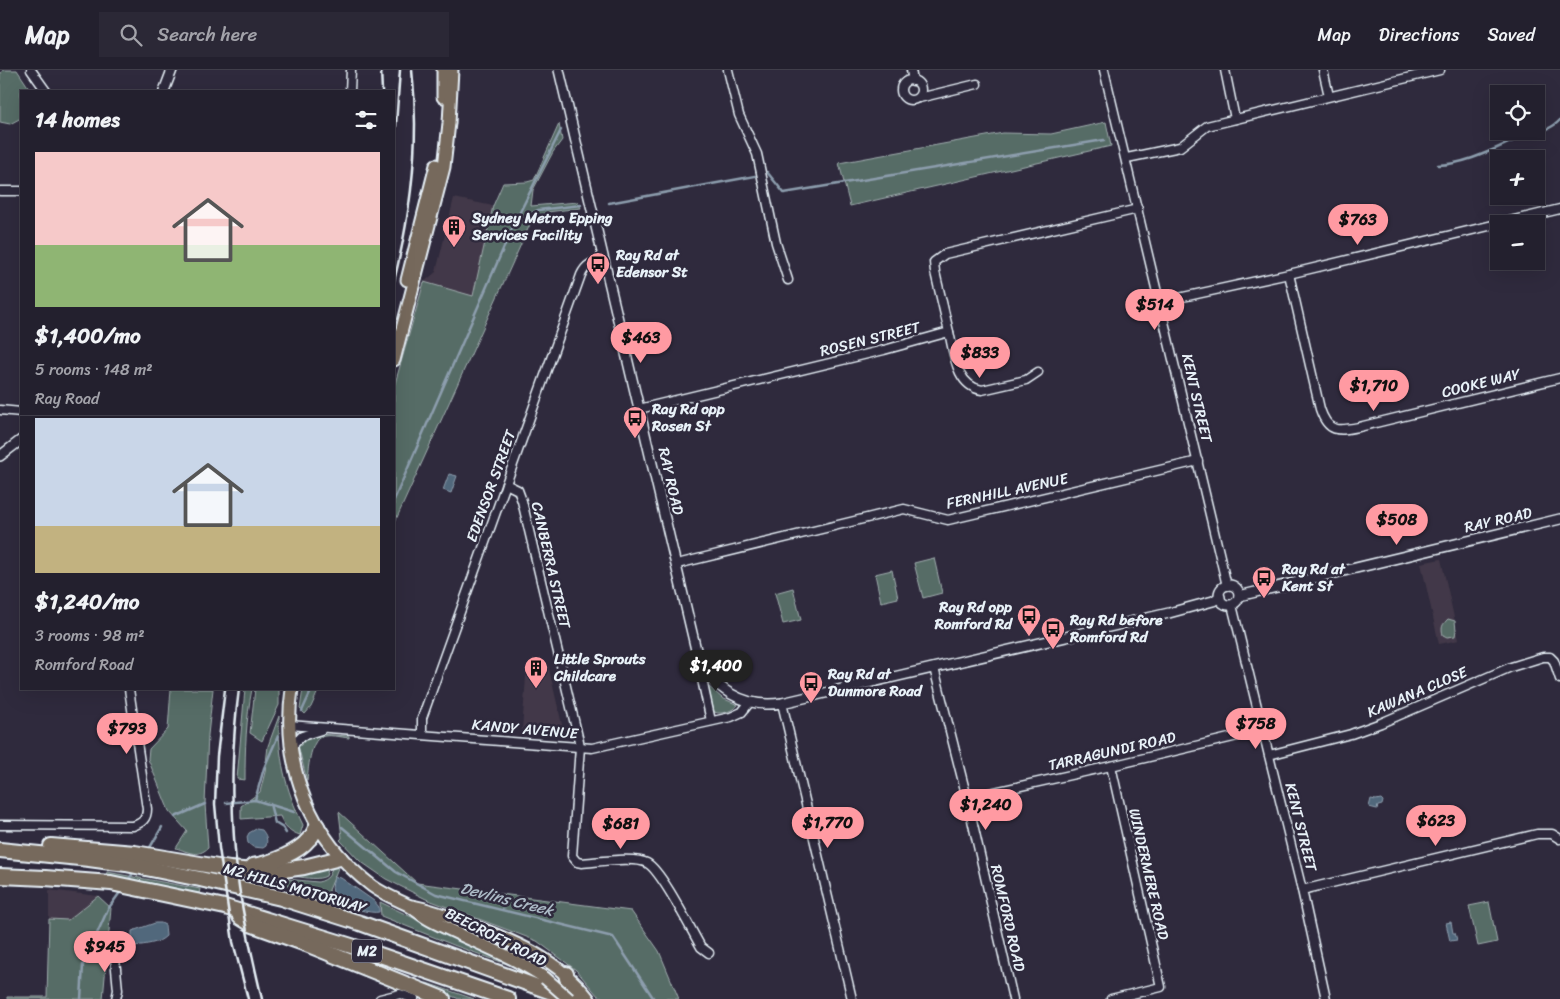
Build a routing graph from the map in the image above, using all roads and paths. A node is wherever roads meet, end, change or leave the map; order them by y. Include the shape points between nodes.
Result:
1 (31, 70) edge
2 (172, 70) edge
3 (351, 70) edge
4 (443, 70) edge
5 (452, 70) edge
6 (559, 70) edge
7 (728, 70) edge
8 (911, 70) edge
9 (1104, 70) edge
10 (1225, 70) edge
11 (1323, 70) edge
12 (1440, 70) edge
13 (1422, 72) edge
14 (914, 80) junction
15 (977, 84) dead end
16 (45, 90) edge
17 (164, 90) edge
18 (350, 90) edge
19 (1329, 96) junction
20 (919, 98) junction
21 (1235, 119) junction
22 (1126, 158) junction
23 (0, 191) edge
24 (20, 191) edge
25 (1138, 209) junction
26 (1560, 209) edge
27 (604, 260) junction
28 (1288, 274) junction
29 (788, 280) dead end
30 (1160, 302) junction
31 (395, 329) edge
32 (949, 332) junction
33 (395, 356) edge
34 (1038, 372) dead end
35 (1560, 378) edge
36 (640, 409) junction
37 (0, 410) edge
38 (20, 412) edge
39 (20, 441) edge
40 (0, 456) edge
41 (1198, 461) junction
42 (506, 484) junction
43 (1560, 519) edge
44 (677, 564) junction
45 (1227, 586) junction
46 (1239, 596) junction
47 (1220, 598) junction
48 (1232, 605) junction
49 (702, 665) junction
50 (934, 668) junction
51 (1560, 679) edge
52 (128, 690) edge
53 (292, 690) edge
54 (750, 702) junction
55 (782, 703) junction
56 (711, 720) junction
57 (289, 725) junction
58 (331, 728) junction
59 (1263, 730) junction
60 (422, 735) junction
61 (580, 747) junction
62 (291, 748) junction
63 (1269, 755) junction
64 (1111, 766) junction
65 (966, 798) junction
66 (0, 825) edge
67 (317, 826) junction
68 (1560, 839) edge
69 (0, 849) edge
70 (340, 858) junction
71 (130, 859) junction
72 (230, 869) junction
73 (0, 876) edge
74 (1302, 890) junction
75 (408, 905) junction
76 (225, 907) junction
77 (114, 948) dead end
78 (709, 953) dead end
79 (575, 992) edge
80 (116, 999) edge
81 (380, 999) edge
82 (414, 999) edge
83 (443, 999) edge
84 (508, 999) edge
85 (852, 999) edge
86 (1013, 999) edge
87 (1111, 999) edge
88 (1326, 999) edge

1 - 16 street
2 - 17 street
3 - 18 street
4 - 31 main road via 436,166
5 - 33 main road via 444,167
6 - 27 street, RAY ROAD
7 - 29 street via 739,115 757,154 776,243
8 - 14 street
9 - 22 street, KENT STREET
10 - 21 street
11 - 19 street
12 - 13 street
13 - 19 street
14 - 20 street via 920,86
14 - 20 street via 902,84 901,94 908,100
15 - 20 street
19 - 21 street
21 - 22 street via 1207,126 1180,147
22 - 25 street, KENT STREET
23 - 24 street
25 - 30 street, KENT STREET
25 - 32 street via 939,257 934,262 935,272
26 - 28 street
27 - 36 street, RAY ROAD
27 - 42 street, EDENSOR STREET via 592,262 581,275
28 - 30 street
28 - 35 street, COOKE WAY via 1320,409 1323,419 1333,429 1359,427
30 - 41 street, KENT STREET
32 - 34 street via 960,374 972,387 982,390 1010,384 1026,380
32 - 36 street, ROSEN STREET
36 - 44 street, RAY ROAD
37 - 38 street
39 - 40 street
41 - 44 street, FERNHILL AVENUE via 948,520 904,509
41 - 45 street, KENT STREET
42 - 60 street, EDENSOR STREET via 422,718
42 - 61 street, CANBERRA STREET via 518,490 522,501
43 - 46 street, RAY ROAD
44 - 49 street, RAY ROAD
45 - 46 street via 1236,588
45 - 47 street via 1222,589
46 - 48 street
47 - 48 street via 1223,603
47 - 50 street, RAY ROAD
48 - 59 street, KENT STREET
49 - 54 street, RAY ROAD via 716,684 732,696
49 - 56 street, RAY ROAD via 701,675
50 - 55 street, RAY ROAD
50 - 65 street, ROMFORD ROAD
51 - 63 street, KAWANA CLOSE via 1554,661 1543,657 1511,667 1351,734
52 - 66 street via 147,809 144,820 133,826
53 - 57 main road, BEECROFT ROAD
54 - 55 street, RAY ROAD
54 - 56 street, KANDY AVENUE via 737,715
55 - 85 street
56 - 61 street, KANDY AVENUE via 592,748
57 - 58 street, KANDY AVENUE
57 - 62 main road, BEECROFT ROAD
58 - 60 street, KANDY AVENUE
58 - 62 street via 302,736
59 - 63 street, KENT STREET
59 - 64 street, TARRAGUNDI ROAD
60 - 61 street, KANDY AVENUE
61 - 78 street, CANBERRA STREET via 574,859 582,863 636,860 647,863 658,873 701,947
62 - 67 main road, BEECROFT ROAD via 300,788
63 - 74 street, KENT STREET
64 - 65 street, TARRAGUNDI ROAD
64 - 87 street, WINDERMERE ROAD via 1161,987
65 - 86 street, ROMFORD ROAD
67 - 70 main road, BEECROFT ROAD
67 - 72 highway via 309,840 278,860
68 - 74 street via 1552,834 1537,834
69 - 71 highway via 28,845 70,847
70 - 72 highway via 270,872
70 - 75 main road, BEECROFT ROAD via 373,886
71 - 72 highway via 174,859
71 - 79 highway, M2 HILLS MOTORWAY / M2 via 163,871 295,902
73 - 76 highway, M2 via 111,883
74 - 88 street, KENT STREET
75 - 79 main road, BEECROFT ROAD, bridge via 428,919
75 - 79 main road, BEECROFT ROAD via 432,910 520,944 554,964
76 - 83 highway, M2 via 253,925
76 - 84 highway, M2
77 - 80 street
81 - 82 street via 400,994

